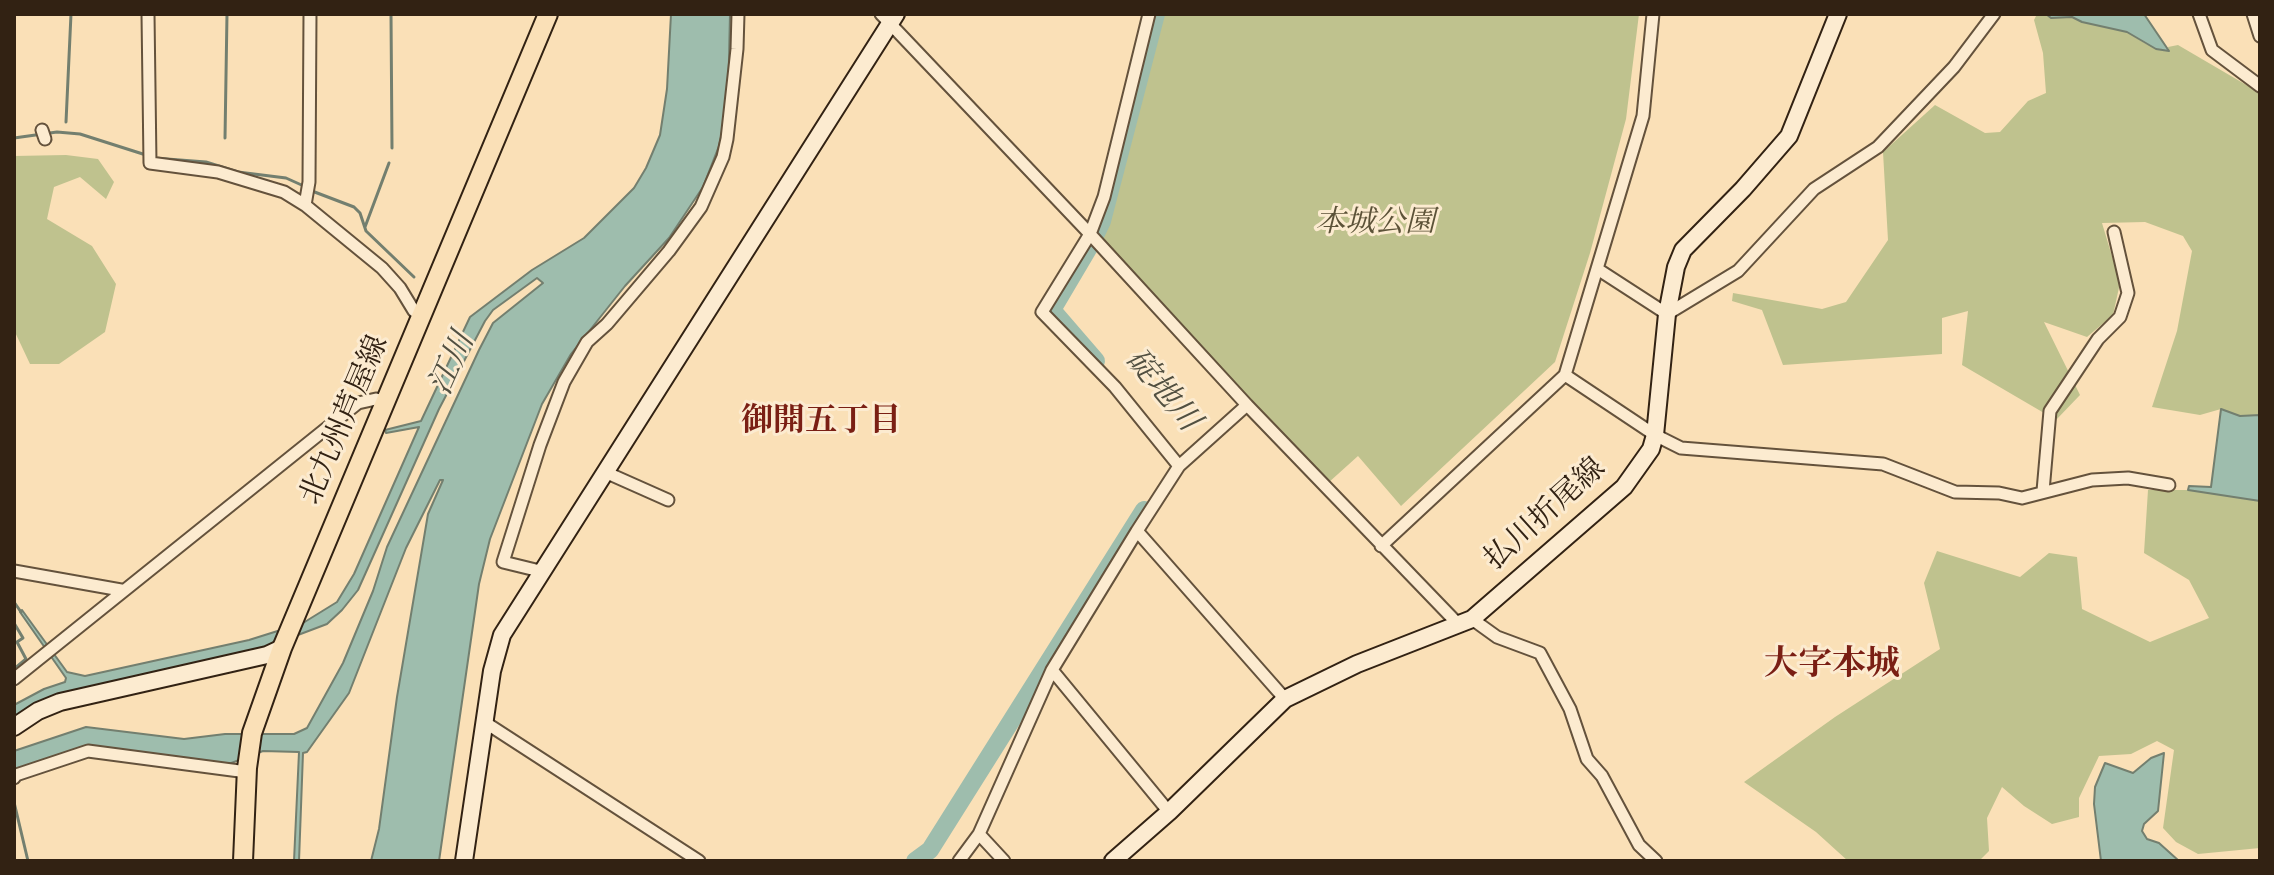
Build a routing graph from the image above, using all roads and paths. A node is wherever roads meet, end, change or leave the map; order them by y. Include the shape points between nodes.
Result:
1 (148, 14) edge
2 (310, 14) edge
3 (536, 14) edge
4 (548, 14) edge
5 (738, 14) edge
6 (1149, 14) edge
7 (1653, 14) edge
8 (1838, 14) edge
9 (1994, 14) edge
10 (2199, 14) edge
11 (2253, 14) edge
12 (889, 17) edge
13 (2260, 36) edge
14 (2260, 86) edge
15 (305, 205) junction
16 (2114, 232) dead end
17 (1090, 234) junction
18 (1599, 270) junction
19 (414, 311) junction
20 (1667, 314) junction
21 (1565, 375) junction
22 (381, 401) junction
23 (1247, 405) junction
24 (1655, 435) junction
25 (1179, 466) junction
26 (605, 472) junction
27 (2169, 485) dead end
28 (2043, 491) junction
29 (668, 500) dead end
30 (1137, 531) junction
31 (1381, 546) junction
32 (14, 571) edge
33 (544, 572) junction
34 (121, 590) junction
35 (1466, 622) junction
36 (274, 652) junction
37 (1052, 670) junction
38 (14, 679) edge
39 (1285, 699) junction
40 (486, 723) junction
41 (14, 727) edge
42 (242, 770) junction
43 (14, 778) edge
44 (1169, 812) junction
45 (979, 834) junction
46 (233, 861) edge
47 (243, 861) edge
48 (464, 861) edge
49 (699, 861) edge
50 (959, 861) edge
51 (1004, 861) edge
52 (1113, 861) edge
53 (1656, 861) edge

1 - 15 street via 150,163 218,172 284,192
2 - 15 street
3 - 19 main road, 北九州芦屋線
4 - 22 main road, 北九州芦屋線
5 - 33 street via 727,139 701,207 587,342 564,382 540,445 503,562
6 - 17 street via 1108,183
7 - 18 street via 1643,116
8 - 20 street, 払川折尾線 via 1789,136 1683,250
9 - 20 street via 1954,67 1878,147 1814,189 1738,271
10 - 14 street via 2212,50
11 - 13 street
12 - 17 street
12 - 26 street
15 - 19 street via 382,268
16 - 28 street via 2128,293 2120,317 2098,339 2050,411
17 - 23 street
17 - 25 street via 1042,312 1115,387
18 - 20 street
18 - 21 street
19 - 22 main road, 北九州芦屋線
20 - 24 street, 払川折尾線
21 - 24 street
21 - 31 street
22 - 34 street via 358,403
22 - 36 main road, 北九州芦屋線
23 - 25 street
23 - 31 street
24 - 28 street via 1681,448 1883,464 1955,492 2022,498
24 - 35 street, 払川折尾線 via 1624,487
25 - 30 street
26 - 29 street
26 - 33 street
27 - 28 street via 2128,478
30 - 37 street
30 - 39 street
31 - 35 street
32 - 34 street
33 - 40 street via 502,635
34 - 38 street
35 - 39 street, 払川折尾線 via 1357,664
35 - 53 street via 1540,653 1570,709 1587,759 1602,776 1639,845
36 - 41 street via 60,702
36 - 42 main road, 北九州芦屋線 via 247,733
37 - 44 street
37 - 45 street
39 - 44 street, 払川折尾線
40 - 48 street
40 - 49 street
42 - 43 street via 88,751
42 - 46 main road, 北九州芦屋線
42 - 47 main road, 北九州芦屋線
44 - 52 street, 払川折尾線
45 - 50 street
45 - 51 street

